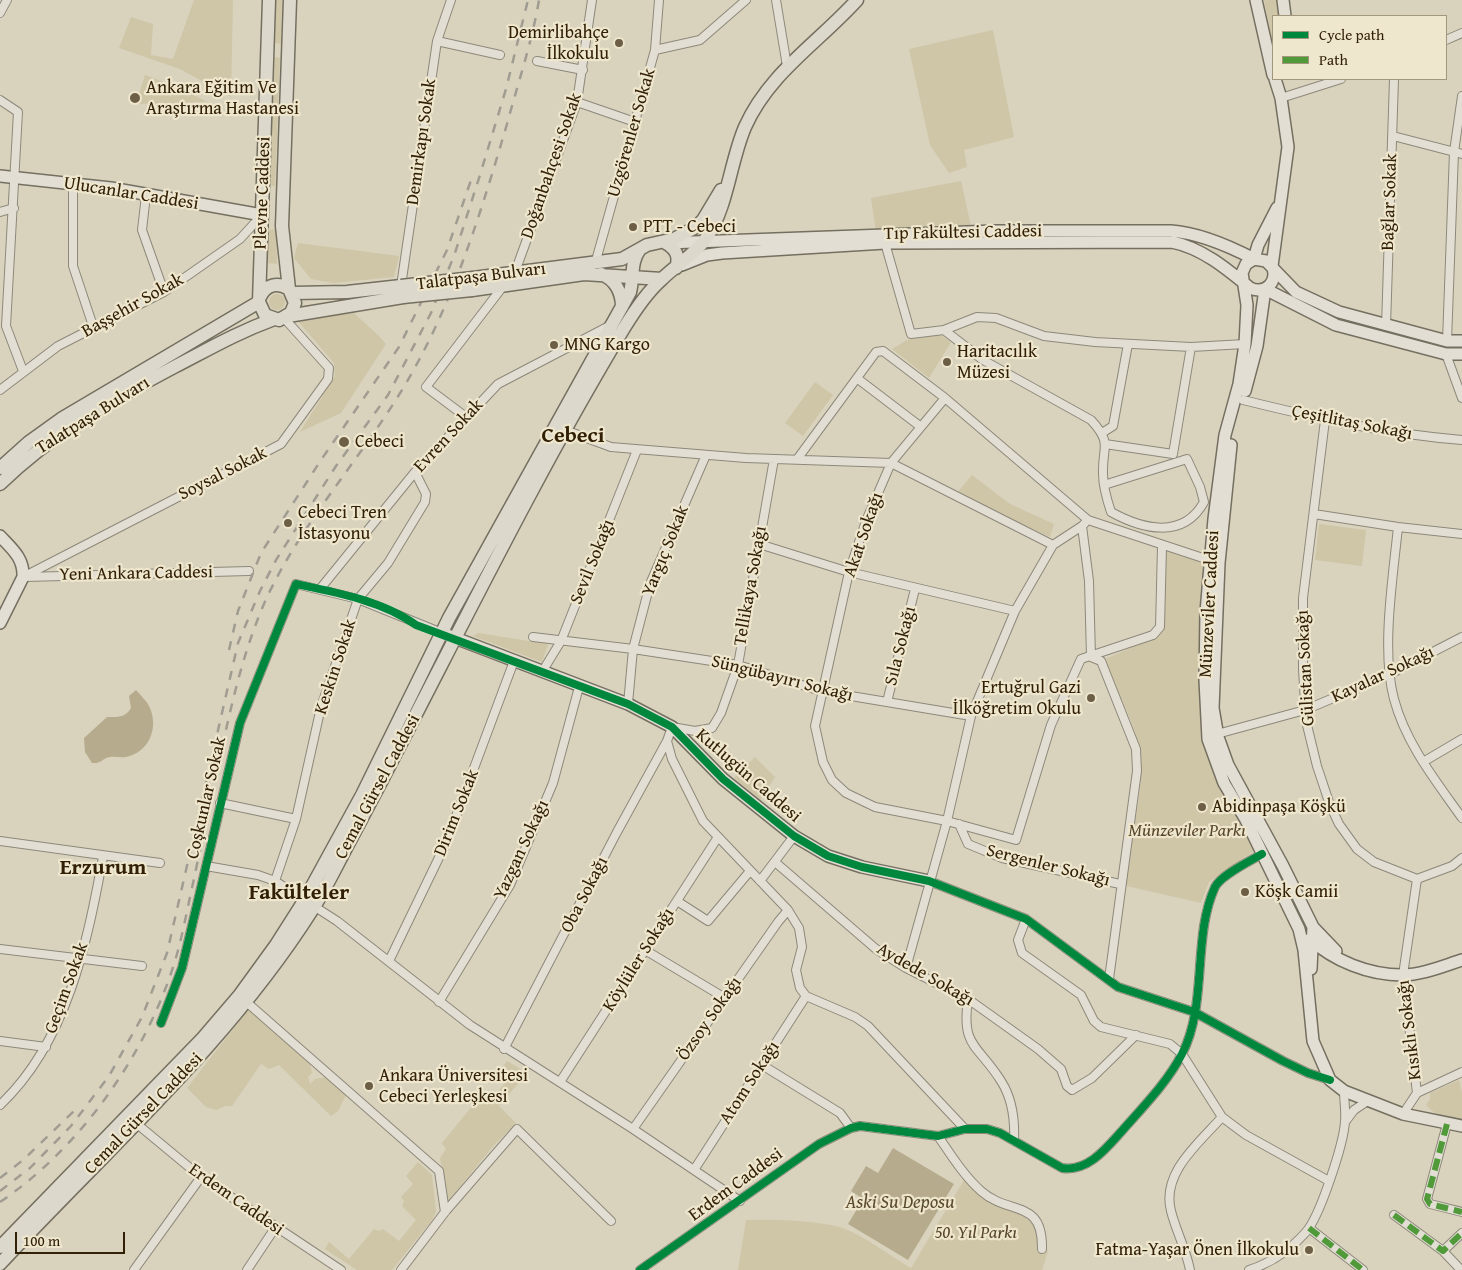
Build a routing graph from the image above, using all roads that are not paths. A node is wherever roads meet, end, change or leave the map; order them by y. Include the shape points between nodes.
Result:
1 (7, 0) edge
2 (269, 0) edge
3 (290, 0) edge
4 (451, 0) edge
5 (592, 0) edge
6 (659, 0) edge
7 (746, 0) edge
8 (776, 0) edge
9 (857, 0) edge
10 (1256, 0) edge
11 (1283, 0) edge
12 (0, 12) edge
13 (1285, 15) edge
14 (1462, 33) edge
15 (1447, 40) edge
16 (437, 41) junction
17 (655, 50) junction
18 (500, 55) dead end
19 (537, 61) dead end
20 (787, 66) junction
21 (583, 70) junction
22 (1272, 70) edge
23 (1275, 80) edge
24 (1284, 80) edge
25 (1338, 80) edge
26 (1394, 80) edge
27 (1462, 96) edge
28 (1281, 98) junction
29 (0, 100) edge
30 (577, 102) junction
31 (635, 122) junction
32 (1393, 136) junction
33 (1458, 153) edge
34 (0, 176) edge
35 (16, 177) junction
36 (727, 180) junction
37 (73, 183) junction
38 (146, 195) junction
39 (1281, 201) junction
40 (14, 208) junction
41 (0, 212) edge
42 (262, 216) junction
43 (705, 241) junction
44 (666, 243) junction
45 (885, 243) junction
46 (640, 249) junction
47 (1254, 259) junction
48 (1272, 266) junction
49 (676, 268) junction
50 (598, 269) junction
51 (515, 272) junction
52 (634, 278) junction
53 (662, 278) junction
54 (1244, 282) junction
55 (472, 284) junction
56 (504, 285) junction
57 (1264, 290) junction
58 (291, 291) junction
59 (164, 292) junction
60 (402, 292) junction
61 (260, 299) junction
62 (622, 307) junction
63 (282, 318) junction
64 (612, 325) junction
65 (1386, 326) junction
66 (94, 329) junction
67 (944, 330) junction
68 (1447, 341) junction
69 (1462, 341) edge
70 (1128, 344) junction
71 (1251, 345) junction
72 (1191, 347) junction
73 (1446, 354) junction
74 (1462, 354) edge
75 (23, 371) junction
76 (858, 379) junction
77 (0, 390) edge
78 (945, 398) junction
79 (1462, 398) edge
80 (1243, 400) junction
81 (466, 417) junction
82 (1325, 420) junction
83 (921, 427) junction
84 (565, 430) junction
85 (1102, 433) junction
86 (1462, 440) edge
87 (1106, 444) junction
88 (637, 450) junction
89 (706, 455) junction
90 (798, 458) junction
91 (774, 459) junction
92 (891, 463) junction
93 (0, 468) edge
94 (415, 472) junction
95 (0, 484) edge
96 (1104, 485) junction
97 (1314, 514) junction
98 (1088, 520) junction
99 (1082, 526) junction
100 (1398, 527) junction
101 (1462, 534) edge
102 (0, 536) edge
103 (759, 544) junction
104 (1052, 545) junction
105 (1162, 546) junction
106 (1212, 561) junction
107 (249, 571) dead end
108 (849, 572) junction
109 (23, 577) junction
110 (320, 588) junction
111 (915, 589) junction
112 (358, 599) junction
113 (1015, 612) junction
114 (0, 623) edge
115 (442, 633) junction
116 (533, 637) dead end
117 (1462, 637) edge
118 (455, 638) junction
119 (561, 641) junction
120 (633, 649) junction
121 (1091, 656) junction
122 (514, 661) junction
123 (738, 665) junction
124 (542, 672) junction
125 (1390, 674) junction
126 (579, 687) junction
127 (821, 691) junction
128 (887, 702) junction
129 (628, 704) junction
130 (1305, 710) junction
131 (971, 716) junction
132 (672, 727) junction
133 (1217, 734) junction
134 (1462, 739) edge
135 (667, 742) junction
136 (1423, 762) junction
137 (220, 804) junction
138 (1462, 818) edge
139 (296, 819) junction
140 (947, 821) junction
141 (959, 824) junction
142 (794, 836) junction
143 (718, 837) junction
144 (0, 841) edge
145 (1262, 854) junction
146 (103, 856) junction
147 (1462, 858) edge
148 (775, 862) junction
149 (160, 863) dead end
150 (206, 866) junction
151 (750, 871) junction
152 (1417, 879) junction
153 (929, 880) junction
154 (275, 881) junction
155 (760, 881) junction
156 (1120, 884) junction
157 (677, 901) junction
158 (309, 904) junction
159 (788, 910) junction
160 (1026, 919) junction
161 (1314, 927) junction
162 (1299, 929) junction
163 (1313, 942) junction
164 (0, 949) edge
165 (645, 950) junction
166 (1329, 952) junction
167 (1312, 956) junction
168 (79, 958) junction
169 (1462, 960) edge
170 (389, 961) junction
171 (1348, 963) junction
172 (142, 966) dead end
173 (906, 968) junction
174 (1403, 975) junction
175 (1109, 979) junction
176 (806, 996) junction
177 (1307, 997) junction
178 (725, 998) junction
179 (243, 999) junction
180 (968, 999) junction
181 (439, 1002) junction
182 (1194, 1012) junction
183 (161, 1023) dead end
184 (1136, 1035) junction
185 (0, 1041) edge
186 (46, 1047) junction
187 (504, 1048) junction
188 (1182, 1054) junction
189 (762, 1065) junction
190 (1462, 1072) edge
191 (1330, 1080) junction
192 (560, 1082) junction
193 (1344, 1091) junction
194 (1418, 1093) junction
195 (1369, 1100) junction
196 (0, 1105) edge
197 (1403, 1114) junction
198 (1222, 1117) junction
199 (1345, 1122) junction
200 (136, 1124) junction
201 (1447, 1124) junction
202 (1462, 1126) edge
203 (851, 1128) junction
204 (633, 1129) junction
205 (965, 1129) junction
206 (938, 1136) junction
207 (1014, 1140) junction
208 (694, 1170) junction
209 (201, 1177) junction
210 (1329, 1181) junction
211 (740, 1201) junction
212 (445, 1212) junction
213 (1462, 1212) edge
214 (1394, 1215) dead end
215 (611, 1221) dead end
216 (275, 1228) junction
217 (1309, 1228) junction
218 (1462, 1233) edge
219 (0, 1247) edge
220 (1042, 1249) dead end
221 (1443, 1251) junction
222 (0, 1264) edge
223 (134, 1270) edge
224 (247, 1270) edge
225 (341, 1270) edge
226 (402, 1270) edge
227 (640, 1270) edge
228 (1190, 1270) edge
229 (1249, 1270) edge
230 (1363, 1270) edge
231 (1461, 1270) edge

1 - 12 street
2 - 42 main road, Plevne Caddesi
3 - 58 main road, Plevne Caddesi via 281,202 283,248
4 - 16 street, Demirkapı Sokak
5 - 21 street, Doğanbahçesi Sokak
6 - 17 street, Uzgörenler Sokak
7 - 17 street via 700,40
8 - 20 street
9 - 20 main road
10 - 22 main road
11 - 13 main road
14 - 15 street
16 - 18 street
16 - 60 street, Demirkapı Sokak
17 - 31 street, Uzgörenler Sokak
19 - 21 street
20 - 36 main road via 746,126
21 - 30 street, Doğanbahçesi Sokak
23 - 28 main road
24 - 28 main road
25 - 28 street
26 - 32 street, Bağlar Sokak
27 - 33 street
28 - 39 main road via 1288,148
29 - 35 street via 18,112
30 - 31 street
30 - 51 street, Doğanbahçesi Sokak
31 - 50 street, Uzgörenler Sokak
32 - 33 street
32 - 65 street, Bağlar Sokak
33 - 68 street
34 - 35 main road, Ulucanlar Caddesi
35 - 37 main road, Ulucanlar Caddesi
35 - 40 street
36 - 43 main road via 714,225
36 - 44 main road, Talatpaşa Bulvarı via 703,220 687,233
37 - 38 main road, Ulucanlar Caddesi
37 - 66 street via 73,266
38 - 42 main road, Ulucanlar Caddesi
38 - 59 street via 142,230
39 - 47 main road
39 - 48 main road
40 - 41 street
40 - 75 street via 6,326
42 - 59 street, Başşehir Sokak via 240,239
42 - 61 main road, Plevne Caddesi
43 - 44 main road, Tıp Fakültesi Caddesi
43 - 47 main road, Tıp Fakültesi Caddesi via 994,231 1184,232
43 - 49 main road
44 - 46 main road, Talatpaşa Bulvarı via 657,242
44 - 49 main road via 674,248 677,255
45 - 49 main road, Tıp Fakültesi Caddesi via 722,253 707,255
45 - 54 main road, Tıp Fakültesi Caddesi via 1172,242 1188,245 1207,255
45 - 67 street via 911,334
46 - 50 main road, Talatpaşa Bulvarı
46 - 52 main road via 633,262
47 - 48 main road via 1263,259
47 - 54 main road via 1244,268
48 - 57 main road via 1274,279
48 - 65 main road via 1296,292 1339,312
49 - 53 main road
50 - 51 main road, Talatpaşa Bulvarı
50 - 52 main road, Talatpaşa Bulvarı
50 - 56 main road, Talatpaşa Bulvarı via 584,274
50 - 62 main road via 612,280 621,296
51 - 55 main road, Talatpaşa Bulvarı
52 - 53 main road
52 - 62 main road, Cemal Gürsel Caddesi
53 - 84 main road, Cemal Gürsel Caddesi via 632,316
54 - 57 main road via 1253,290
54 - 71 main road, Münzeviler Caddesi
55 - 56 main road, Talatpaşa Bulvarı
55 - 60 main road, Talatpaşa Bulvarı, bridge
56 - 81 street via 426,387
57 - 71 main road, Münzeviler Caddesi
57 - 73 main road via 1336,325
58 - 60 main road, Talatpaşa Bulvarı
58 - 61 main road, Talatpaşa Bulvarı via 285,286 274,285 264,290
58 - 63 main road via 295,303
59 - 66 street, Başşehir Sokak
60 - 63 main road, Talatpaşa Bulvarı
61 - 63 main road via 265,315
61 - 93 main road, Talatpaşa Bulvarı via 61,419
62 - 64 main road, Cemal Gürsel Caddesi
63 - 95 main road, Talatpaşa Bulvarı via 232,335 93,412 48,441
63 - 109 street, Soysal Sokak via 329,368 328,379 280,444
64 - 81 street, Evren Sokak via 498,384
64 - 115 main road, Cemal Gürsel Caddesi
65 - 68 main road
66 - 75 street, Başşehir Sokak via 58,346
67 - 70 street via 977,317 996,318 1044,336
67 - 85 street via 983,360 1091,420
68 - 69 main road
70 - 72 street
70 - 85 street via 1113,426
71 - 72 street
71 - 80 main road, Münzeviler Caddesi
71 - 106 main road, Münzeviler Caddesi via 1225,435
72 - 87 street via 1174,454
73 - 74 main road
73 - 79 street
75 - 77 street, Başşehir Sokak
76 - 78 street via 876,352 883,351
76 - 83 street
76 - 90 street
78 - 83 street, Akat Sokağı
78 - 98 street
80 - 82 street, Çeşitlitaş Sokağı
80 - 133 main road, Münzeviler Caddesi via 1232,439 1219,563 1213,708
81 - 94 street, Evren Sokak
82 - 86 street, Çeşitlitaş Sokağı via 1410,436
82 - 97 street, Gülistan Sokağı
83 - 92 street, Akat Sokağı
84 - 88 street via 611,447
84 - 118 main road, Cemal Gürsel Caddesi
85 - 87 street
87 - 96 street
88 - 89 street
88 - 119 street, Sevil Sokağı
89 - 91 street
89 - 120 street, Yargıç Sokak via 650,584
90 - 91 street
90 - 92 street
91 - 103 street, Tellikaya Sokağı
92 - 104 street
92 - 108 street, Akat Sokağı
94 - 110 street, Evren Sokak
94 - 112 street, Keskin Sokak via 426,494 422,509 388,563
96 - 96 street via 1187,458 1204,502 1198,513 1181,524 1154,529 1111,512
97 - 100 street
97 - 130 street, Gülistan Sokağı via 1303,598
98 - 99 street
98 - 105 street
99 - 104 street
99 - 121 street via 1089,581
100 - 101 street
100 - 125 street via 1388,626
102 - 109 main road via 21,558
103 - 108 street
103 - 123 street, Tellikaya Sokağı
104 - 113 street
105 - 106 street
105 - 121 street via 1160,627 1153,635
106 - 145 main road, Münzeviler Caddesi via 1205,632 1208,739 1224,783
107 - 109 street, Yeni Ankara Caddesi
108 - 111 street
108 - 127 street, Akat Sokağı
109 - 114 main road
110 - 112 street
110 - 137 street, Coşkunlar Sokak via 296,584 240,723
111 - 113 street
111 - 128 street, Sıla Sokağı
112 - 115 street
112 - 139 street, Keskin Sokak via 321,707
113 - 131 street
115 - 118 main road, Kutlugün Caddesi
115 - 158 main road, Cemal Gürsel Caddesi
116 - 119 street, Süngübayırı Sokağı
117 - 125 street, Kayalar Sokağı
118 - 122 main road, Kutlugün Caddesi
118 - 158 main road, Cemal Gürsel Caddesi
119 - 120 street, Süngübayırı Sokağı
119 - 124 street, Sevil Sokağı
120 - 123 street, Süngübayırı Sokağı
120 - 129 street, Yargıç Sokak
121 - 141 street, Akat Sokağı via 1081,659 1051,725 1016,840
121 - 156 street via 1101,661 1136,749 1137,771
122 - 124 main road, Kutlugün Caddesi
122 - 170 street, Dirim Sokak via 446,843
123 - 127 street, Süngübayırı Sokağı
123 - 132 street, Tellikaya Sokağı via 721,713 712,728 695,731
124 - 126 main road, Kutlugün Caddesi
125 - 130 street, Kayalar Sokağı
125 - 136 street via 1394,699
126 - 129 main road, Kutlugün Caddesi
126 - 181 street, Yazgan Sokağı via 553,783 510,885
127 - 128 street, Süngübayırı Sokağı
127 - 140 street, Akat Sokağı via 815,726 818,748 832,780 846,793 875,807
128 - 131 street, Süngübayırı Sokağı
129 - 132 main road, Kutlugün Caddesi
130 - 133 street, Kayalar Sokağı
130 - 152 street, Gülistan Sokağı via 1317,766 1339,824 1357,848 1374,862
131 - 140 street
132 - 135 street, Oba Sokağı
132 - 142 main road, Kutlugün Caddesi via 723,779
133 - 161 main road, Münzeviler Caddesi via 1228,765
134 - 136 street
135 - 143 street via 672,759 703,820
135 - 187 street, Oba Sokağı
136 - 138 street
137 - 139 street
137 - 150 street, Coşkunlar Sokak
139 - 154 street, Keskin Sokak
140 - 141 street, Akat Sokağı
140 - 153 street
141 - 156 street, Sergenler Sokağı via 968,844 1002,858
142 - 148 street
142 - 153 main road, Kutlugün Caddesi via 828,856 862,867
143 - 151 street
143 - 157 street, Köylüler Sokağı
144 - 146 street
145 - 162 main road, Münzeviler Caddesi
145 - 182 street via 1216,884 1206,910
146 - 149 street
146 - 168 street, Geçim Sokak via 91,921
147 - 152 street via 1452,866
148 - 155 street
148 - 173 street, Aydede Sokağı via 876,949
150 - 154 street
150 - 183 street, Coşkunlar Sokak via 182,968
151 - 155 street
151 - 157 street via 708,921
152 - 174 street, Kısıklı Sokağı
153 - 160 street
153 - 173 street
154 - 158 street
155 - 159 street
156 - 175 street
157 - 165 street, Köylüler Sokağı
158 - 170 street
158 - 179 main road, Cemal Gürsel Caddesi
159 - 176 street via 799,928 802,947 796,970 800,988
159 - 178 street, Özsoy Sokağı
160 - 175 street
160 - 184 street via 1018,940 1022,953 1081,995 1094,1021 1102,1027
161 - 162 main road
161 - 163 main road, Münzeviler Caddesi
161 - 171 main road
162 - 163 main road
162 - 177 main road, Münzeviler Caddesi via 1304,950
163 - 166 main road
163 - 167 main road, Münzeviler Caddesi
164 - 168 street
165 - 178 street
165 - 192 street, Köylüler Sokağı
166 - 167 main road via 1318,952
166 - 171 main road
167 - 177 main road, Münzeviler Caddesi
168 - 172 street
168 - 186 street, Geçim Sokak via 65,1005
169 - 174 main road
170 - 181 street
171 - 174 main road via 1370,972
173 - 180 street, Aydede Sokağı
174 - 194 street, Kısıklı Sokağı
175 - 182 street via 1118,987
176 - 189 street, Atom Sokağı
176 - 205 street via 868,1026
177 - 191 main road, Münzeviler Caddesi via 1313,1041
178 - 204 street, Özsoy Sokağı
179 - 200 main road, Cemal Gürsel Caddesi
179 - 212 street via 440,1171
179 - 219 main road, Cemal Gürsel Caddesi
180 - 184 street, Aydede Sokağı via 1061,1069 1067,1086 1072,1090 1092,1078
180 - 207 street via 965,1020 968,1036 1008,1094
181 - 187 street
182 - 188 street
182 - 191 street via 1283,1062
184 - 188 street via 1170,1044
185 - 186 street
186 - 196 street, Geçim Sokak via 13,1093
187 - 192 street
188 - 198 street
188 - 207 street via 1150,1099 1108,1147 1088,1164 1062,1168
189 - 203 street via 840,1113
189 - 208 street, Atom Sokağı
190 - 194 street
191 - 193 main road, Münzeviler Caddesi
192 - 204 street
193 - 195 main road, Münzeviler Caddesi
193 - 199 street
194 - 197 street
195 - 197 main road, Münzeviler Caddesi
195 - 199 street via 1354,1110
197 - 201 main road, Münzeviler Caddesi
198 - 210 street via 1246,1135
198 - 228 street via 1172,1176 1169,1189 1171,1212
199 - 210 street
200 - 209 street, Erdem Caddesi
200 - 222 main road, Cemal Gürsel Caddesi
201 - 202 main road, Münzeviler Caddesi
201 - 213 street via 1426,1199 1430,1204
203 - 206 street
203 - 211 street, Erdem Caddesi via 819,1144
204 - 208 street
205 - 206 street
205 - 207 street via 986,1129
206 - 220 street via 981,1191 1030,1214 1042,1232
208 - 211 street
209 - 216 street, Erdem Caddesi
209 - 223 street
210 - 217 street
211 - 227 street, Erdem Caddesi
212 - 215 street via 517,1129
212 - 226 street
214 - 221 street
216 - 224 street
216 - 225 street, Erdem Caddesi
217 - 229 street via 1279,1256
217 - 230 street
218 - 221 street
221 - 231 street

